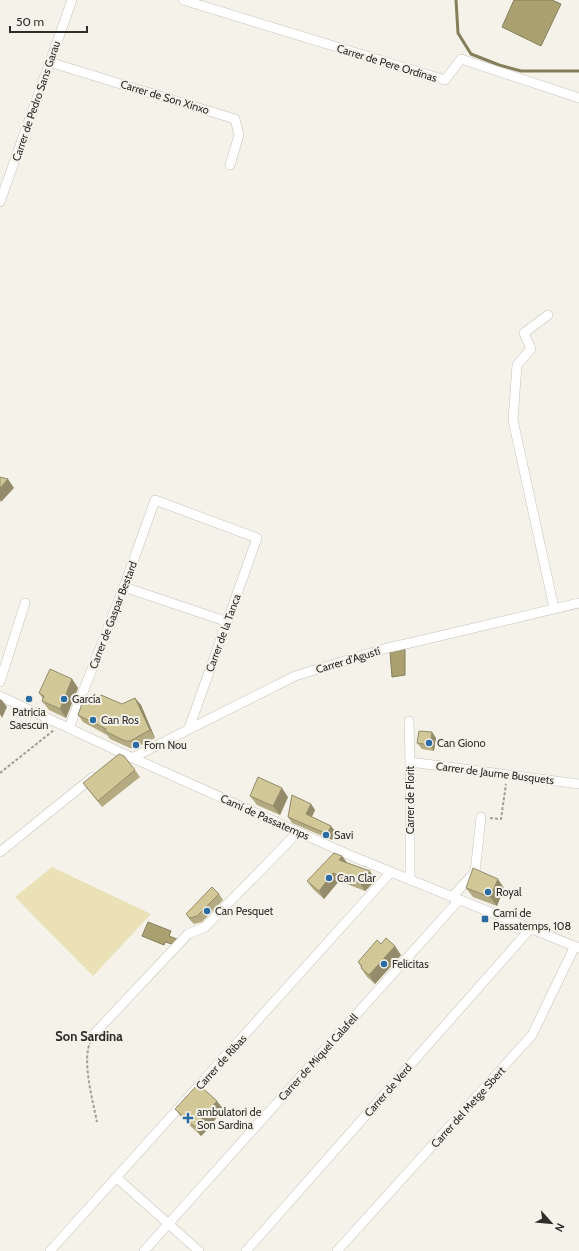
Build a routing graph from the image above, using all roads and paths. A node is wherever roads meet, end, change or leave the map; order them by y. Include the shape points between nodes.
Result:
1 (72, 0) edge
2 (184, 0) edge
3 (49, 62) junction
4 (579, 98) edge
5 (230, 165) dead end
6 (0, 202) edge
7 (548, 315) dead end
8 (257, 538) joint
9 (124, 588) junction
10 (25, 603) dead end
11 (579, 603) edge
12 (554, 608) junction
13 (228, 622) junction
14 (0, 682) edge
15 (0, 696) edge
16 (409, 721) dead end
17 (65, 727) junction
18 (189, 728) junction
19 (132, 758) junction
20 (410, 762) junction
21 (0, 773) edge
22 (98, 773) edge
23 (507, 774) junction
24 (579, 784) edge
25 (481, 817) joint
26 (298, 832) junction
27 (0, 852) edge
28 (391, 872) junction
29 (410, 880) junction
30 (456, 898) junction
31 (530, 928) junction
32 (577, 947) edge
33 (95, 1033) joint
34 (97, 1122) dead end
35 (117, 1178) junction
36 (168, 1224) junction
37 (50, 1251) edge
38 (144, 1251) edge
39 (199, 1251) edge
40 (246, 1251) edge
41 (337, 1251) edge

1 - 3 street, Carrer de Pedro Sans Garau
2 - 4 street, Carrer de Pere Ordinas via 445,80 461,58
3 - 5 street, Carrer de Son Xinxo via 235,119 239,134
3 - 6 street, Carrer de Pedro Sans Garau
7 - 12 street via 524,333 531,349 517,365 513,420
8 - 9 street, Carrer de Gaspar Bestard via 155,500
8 - 13 street, Carrer de la Tanca
9 - 13 street
9 - 17 street, Carrer de Gaspar Bestard
10 - 14 street
11 - 12 street, Carrer d'Agustí
12 - 18 street, Carrer d'Agustí via 387,648 295,676
13 - 18 street, Carrer de la Tanca
15 - 17 street, Camí de Passatemps
16 - 20 street, Carrer de Florit
17 - 19 street, Camí de Passatemps via 119,756
17 - 21 path
18 - 19 street, Carrer d'Agustí
19 - 26 street, Camí de Passatemps
20 - 23 street, Carrer de Jaume Busquets
20 - 29 street, Carrer de Florit
22 - 27 street
23 - 24 street, Carrer de Jaume Busquets
23 - 25 path via 501,818
25 - 30 street, Carrer de Miquel Calafell via 475,872
26 - 28 street, Camí de Passatemps
26 - 33 street via 205,927 188,934
28 - 29 street, Camí de Passatemps
28 - 35 street, Carrer de Ribas
29 - 30 street, Camí de Passatemps
30 - 31 street, Camí de Passatemps
30 - 36 street, Carrer de Miquel Calafell
31 - 32 street, Camí de Passatemps
31 - 40 street, Carrer de Verd
32 - 41 street, Carrer del Metge Sbert via 532,1035
33 - 34 path via 88,1046 87,1065
35 - 36 street
35 - 37 street, Carrer de Ribas
36 - 38 street, Carrer de Miquel Calafell
36 - 39 street

